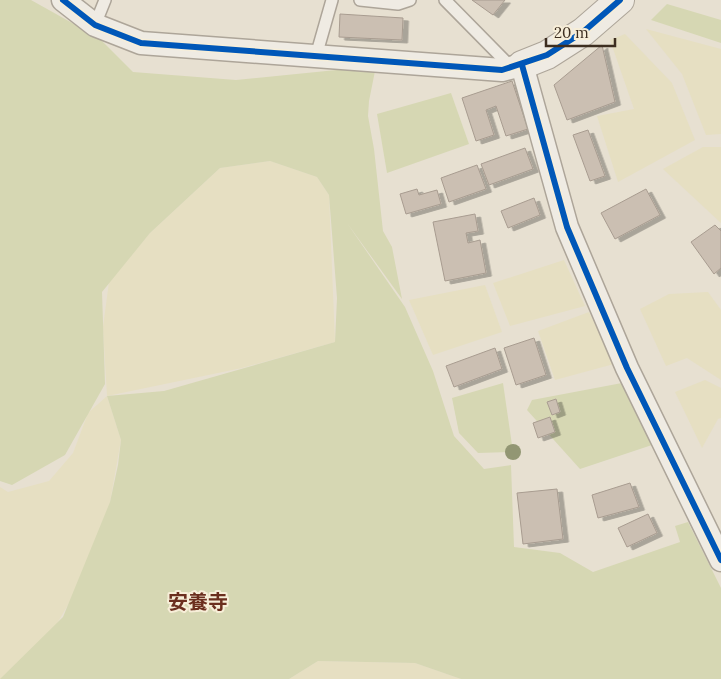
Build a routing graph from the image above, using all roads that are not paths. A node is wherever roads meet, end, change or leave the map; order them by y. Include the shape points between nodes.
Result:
1 (63, 0) edge
2 (105, 0) edge
3 (332, 0) edge
4 (360, 0) edge
5 (410, 0) edge
6 (446, 0) edge
7 (620, 0) edge
8 (95, 25) junction
9 (316, 56) junction
10 (516, 66) junction
11 (721, 560) edge

1 - 8 street
2 - 8 lane
3 - 9 lane
4 - 5 lane via 398,4
6 - 10 lane
7 - 10 street via 583,32 547,55
8 - 9 street via 141,43
9 - 10 street via 502,70
10 - 11 street via 567,227 627,368

